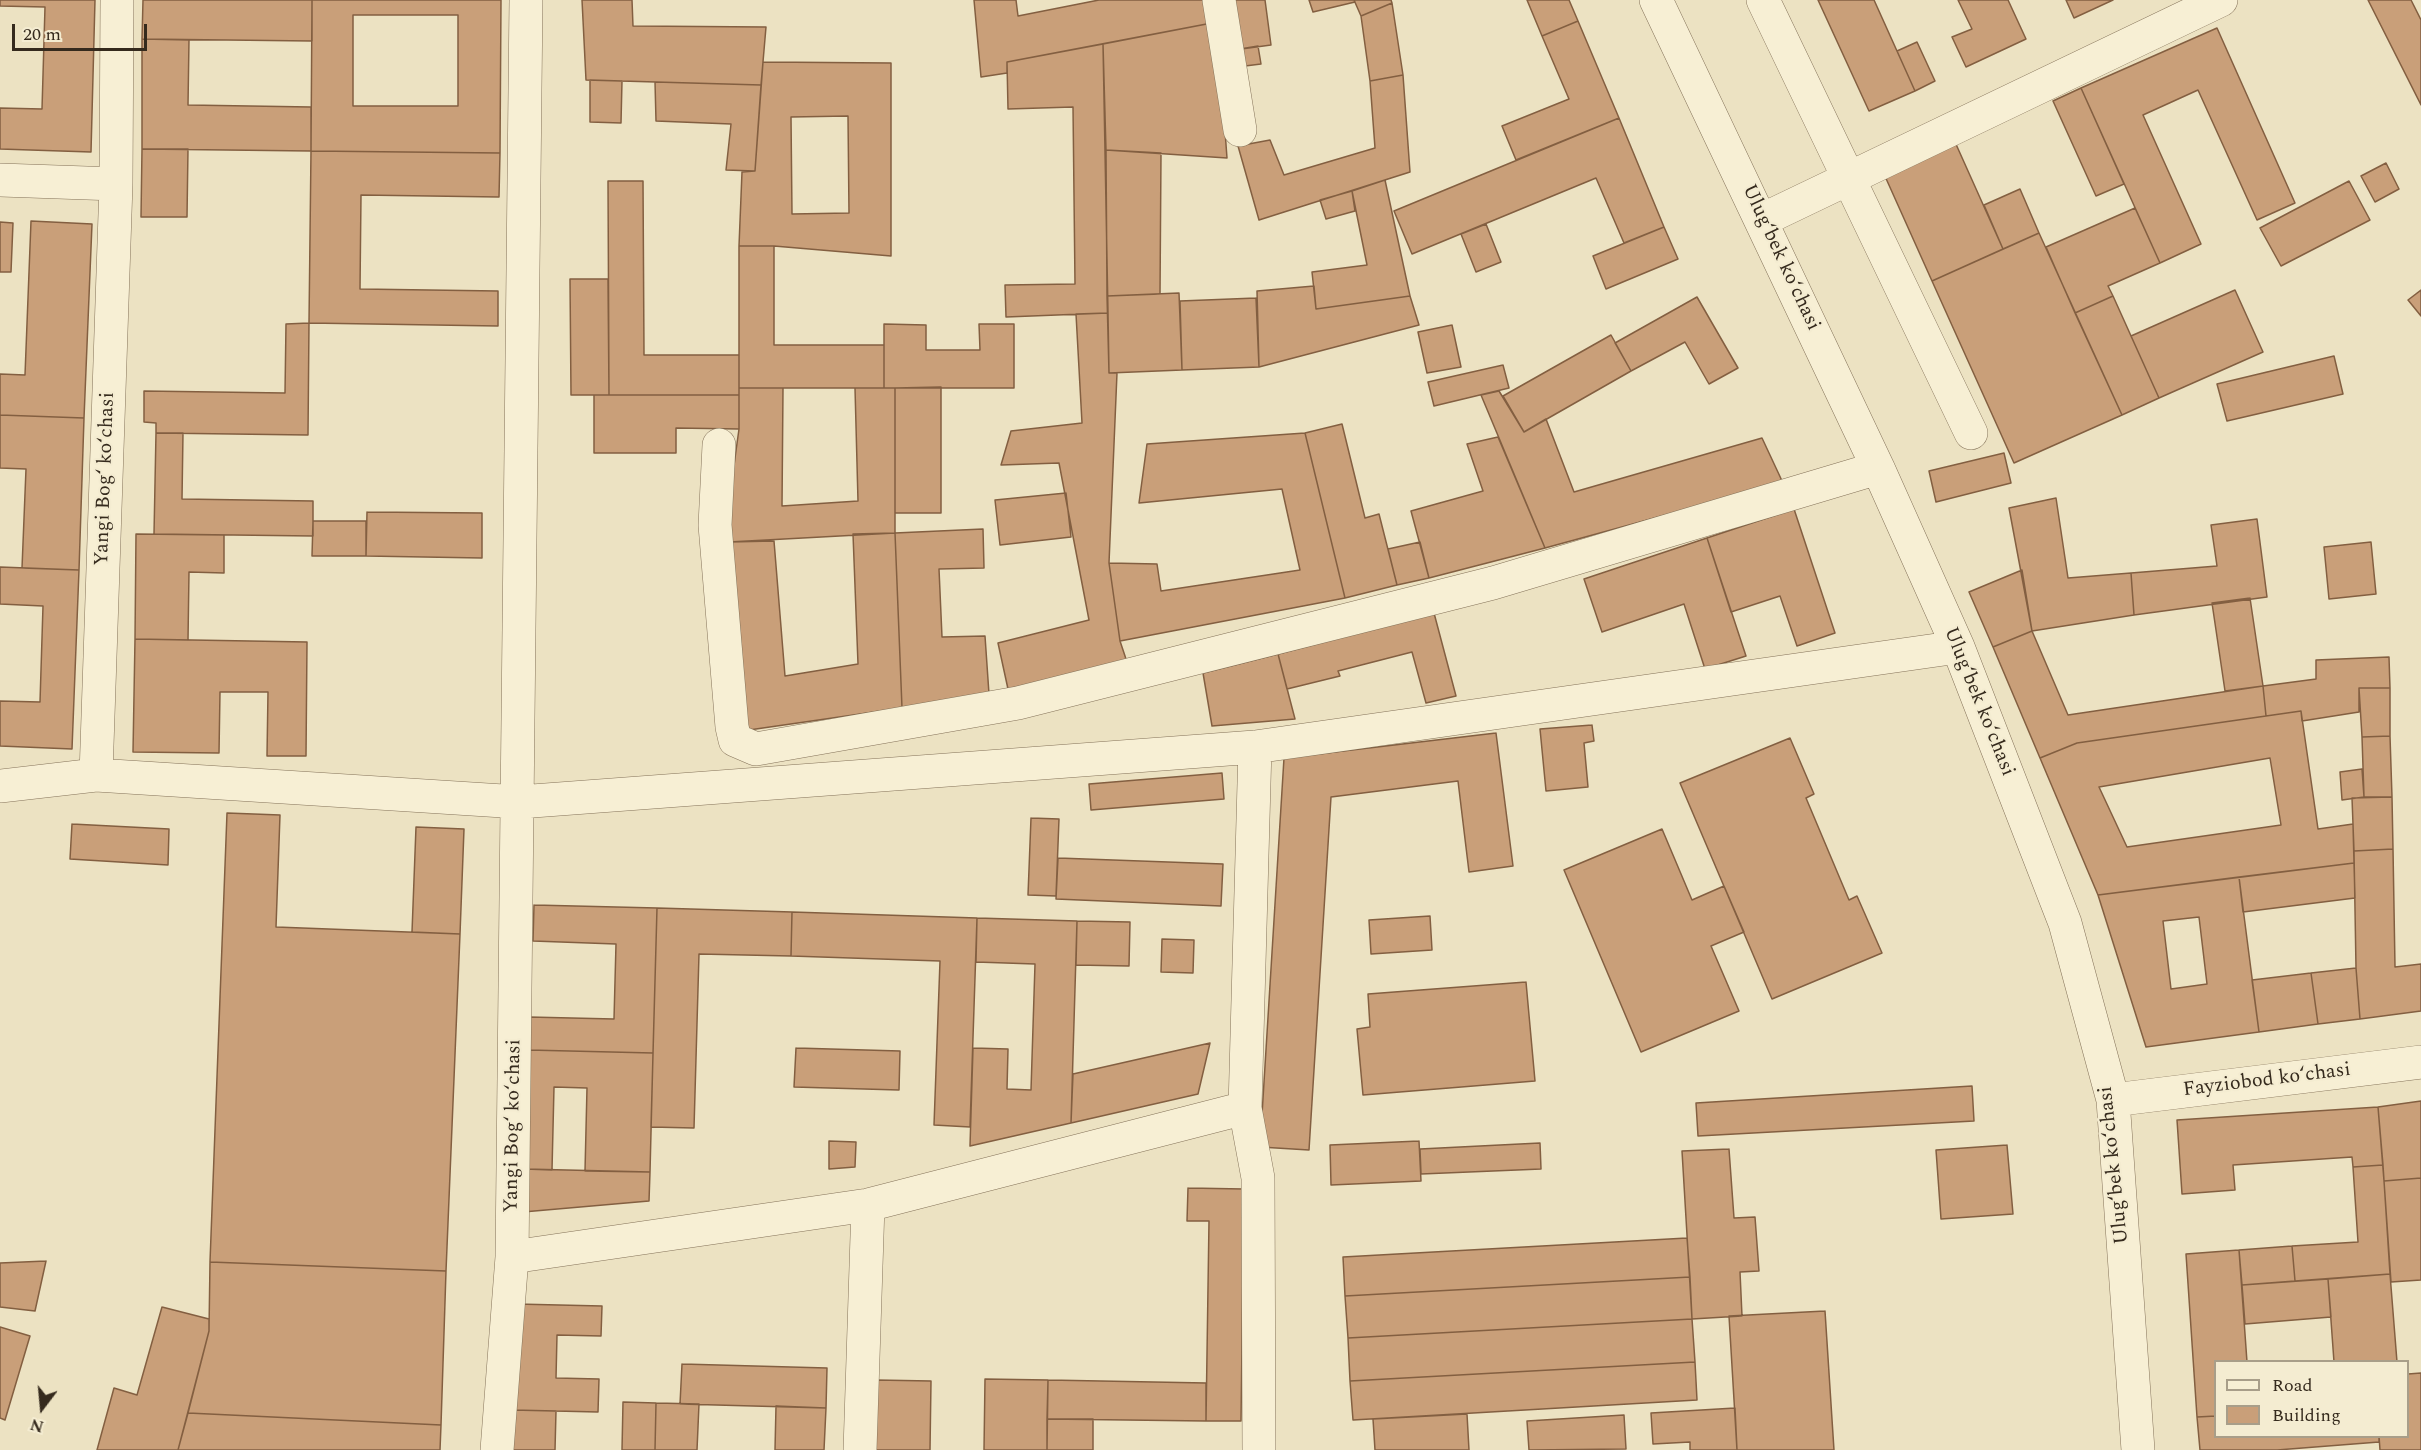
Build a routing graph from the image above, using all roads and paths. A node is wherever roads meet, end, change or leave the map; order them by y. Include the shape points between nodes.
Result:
1 (117, 0) edge
2 (526, 0) edge
3 (1219, 0) edge
4 (1656, 0) edge
5 (1763, 0) edge
6 (2222, 0) edge
7 (1240, 130) dead end
8 (1849, 176) junction
9 (0, 180) edge
10 (116, 184) junction
11 (1762, 220) junction
12 (1971, 433) dead end
13 (719, 445) dead end
14 (1878, 468) junction
15 (1958, 647) junction
16 (1255, 747) junction
17 (96, 775) junction
18 (0, 786) edge
19 (519, 802) junction
20 (2421, 1062) edge
21 (2113, 1101) junction
22 (1245, 1108) junction
23 (868, 1204) junction
24 (512, 1257) junction
25 (497, 1450) edge
26 (860, 1450) edge
27 (1259, 1450) edge
28 (2138, 1450) edge

1 - 10 street, Yangi Bogʻ koʻchasi
2 - 19 street, Yangi Bogʻ koʻchasi
3 - 7 street
4 - 11 street, Ulugʻbek koʻchasi
5 - 8 street
6 - 8 street
8 - 11 street
8 - 12 street
9 - 10 street
10 - 17 street, Yangi Bogʻ koʻchasi
11 - 14 street, Ulugʻbek koʻchasi
13 - 14 street via 715,525 732,727 735,740 756,749 1030,700 1493,583
14 - 15 street, Ulugʻbek koʻchasi
15 - 16 street
15 - 21 street, Ulugʻbek koʻchasi via 2065,922
16 - 19 street
16 - 22 street
17 - 18 street
17 - 19 street
19 - 24 street, Yangi Bogʻ koʻchasi
20 - 21 street, Fayziobod koʻchasi
21 - 28 street, Ulugʻbek koʻchasi
22 - 23 street
22 - 27 street via 1258,1179
23 - 24 street
23 - 26 street
24 - 25 street, Yangi Bogʻ koʻchasi

